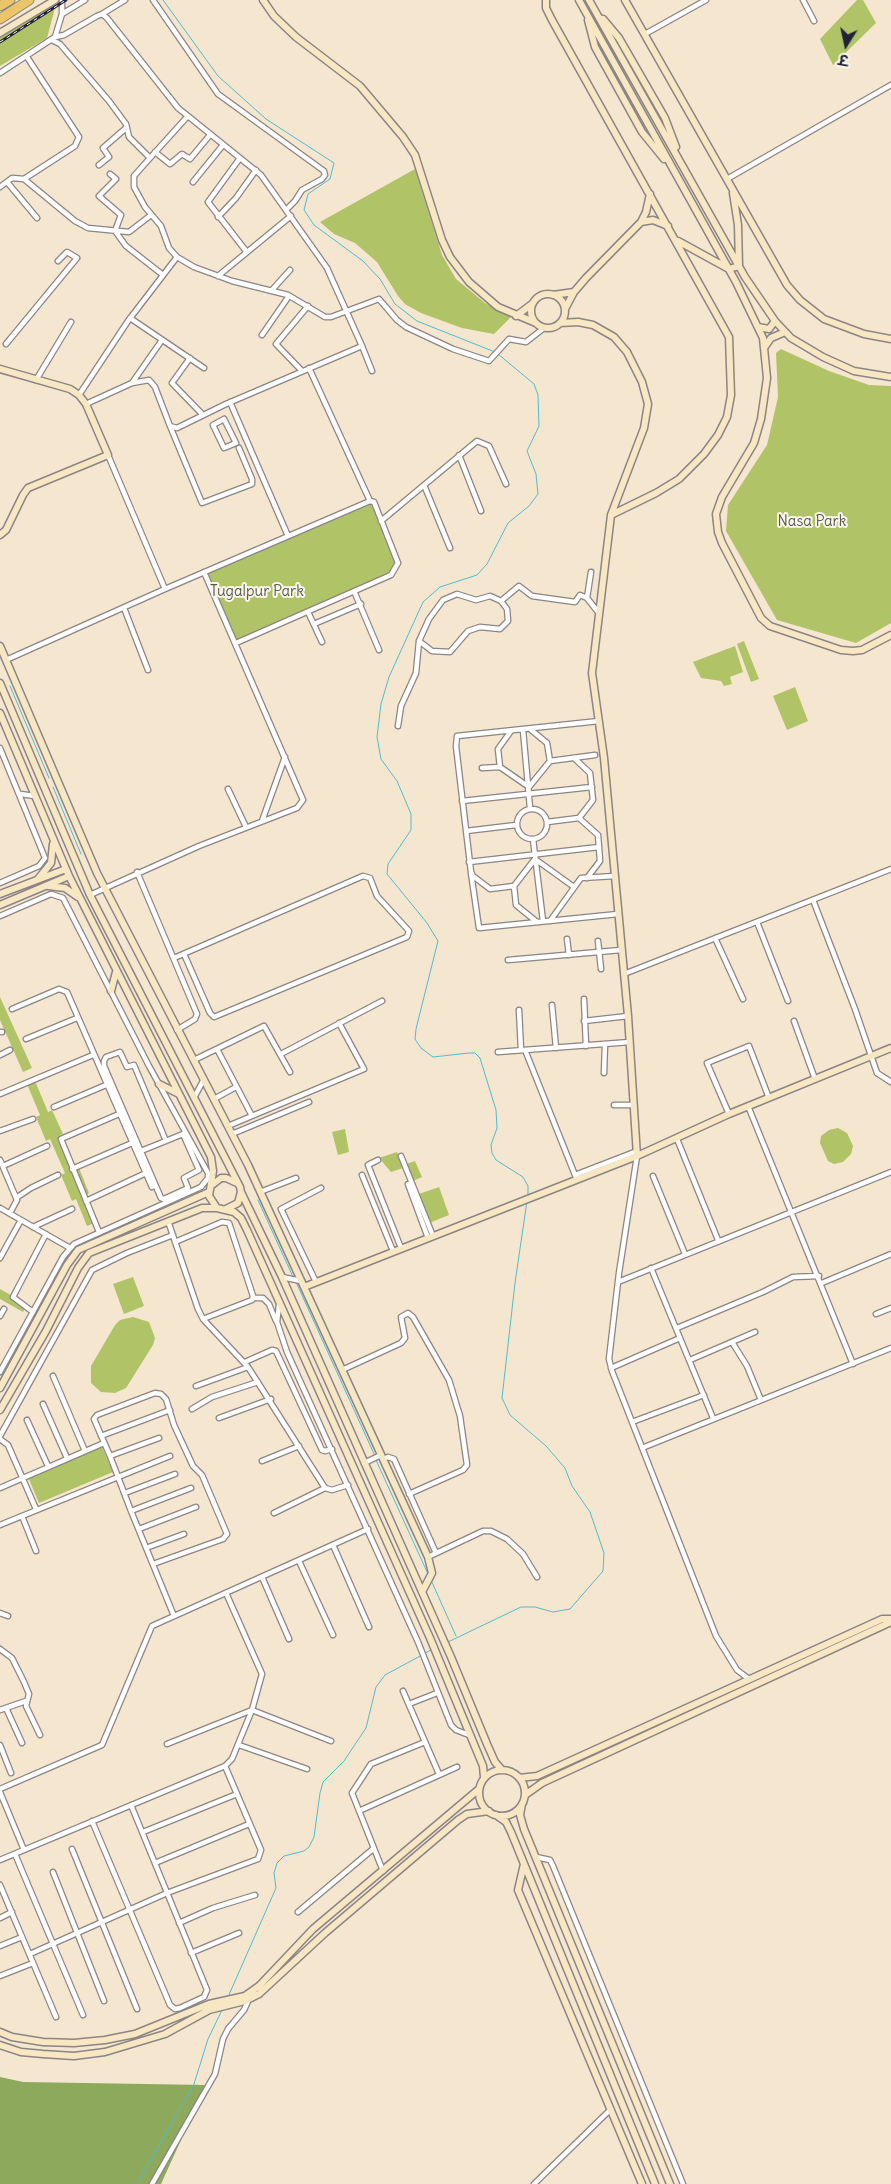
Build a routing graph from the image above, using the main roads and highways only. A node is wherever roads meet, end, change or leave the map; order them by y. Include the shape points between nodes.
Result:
1 (10, 0) edge
2 (29, 0) edge
3 (0, 6) edge
4 (0, 19) edge

1 - 3 highway
2 - 4 highway

